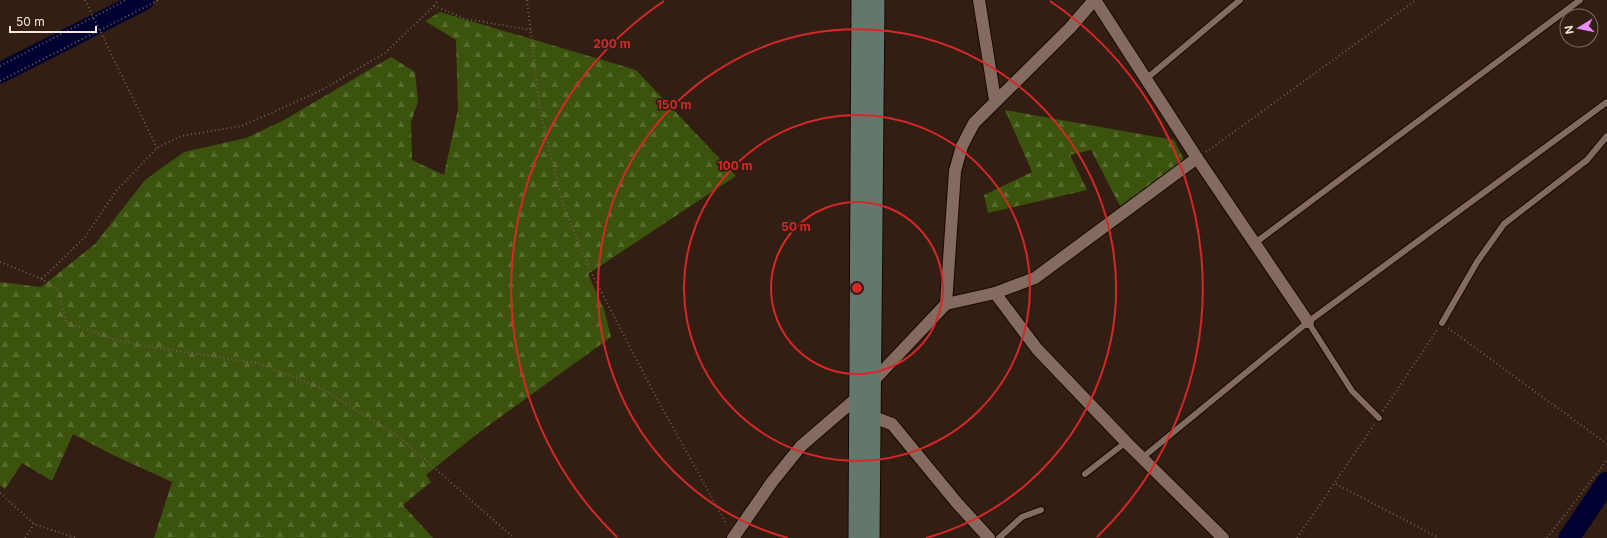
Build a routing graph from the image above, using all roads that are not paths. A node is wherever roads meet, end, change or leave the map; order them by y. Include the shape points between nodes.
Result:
1 (860, 0) edge
2 (876, 0) edge
3 (979, 0) edge
4 (1094, 0) edge
5 (1240, 0) edge
6 (1580, 0) edge
7 (1146, 78) junction
8 (996, 100) junction
9 (1607, 102) edge
10 (1607, 136) edge
11 (1197, 158) junction
12 (1255, 243) junction
13 (995, 293) junction
14 (946, 304) junction
15 (1308, 322) junction
16 (1442, 323) road end
17 (873, 381) junction
18 (859, 396) junction
19 (873, 417) junction
20 (1379, 418) road end
21 (1126, 442) junction
22 (1142, 458) junction
23 (1085, 474) dead end
24 (1041, 510) dead end
25 (733, 538) edge
26 (857, 538) edge
27 (872, 538) edge
28 (989, 538) edge
29 (999, 538) edge
30 (1223, 538) edge

1 - 18 street
2 - 17 street
3 - 8 street
4 - 7 street
4 - 8 street via 1070,28
5 - 7 lane
6 - 12 lane
7 - 11 street
8 - 14 street via 974,123 962,146 954,171
9 - 15 lane
10 - 16 lane via 1587,160 1504,224 1476,262
11 - 12 street
11 - 13 street via 1035,278
12 - 15 street
13 - 14 street
13 - 21 street via 1037,349
14 - 17 street
15 - 20 lane via 1352,391
15 - 22 lane
17 - 18 street
17 - 19 street
18 - 25 street via 801,446
18 - 26 street
19 - 27 street
19 - 28 street via 892,424
21 - 22 street
21 - 23 lane
22 - 30 street
24 - 29 lane via 1022,517

